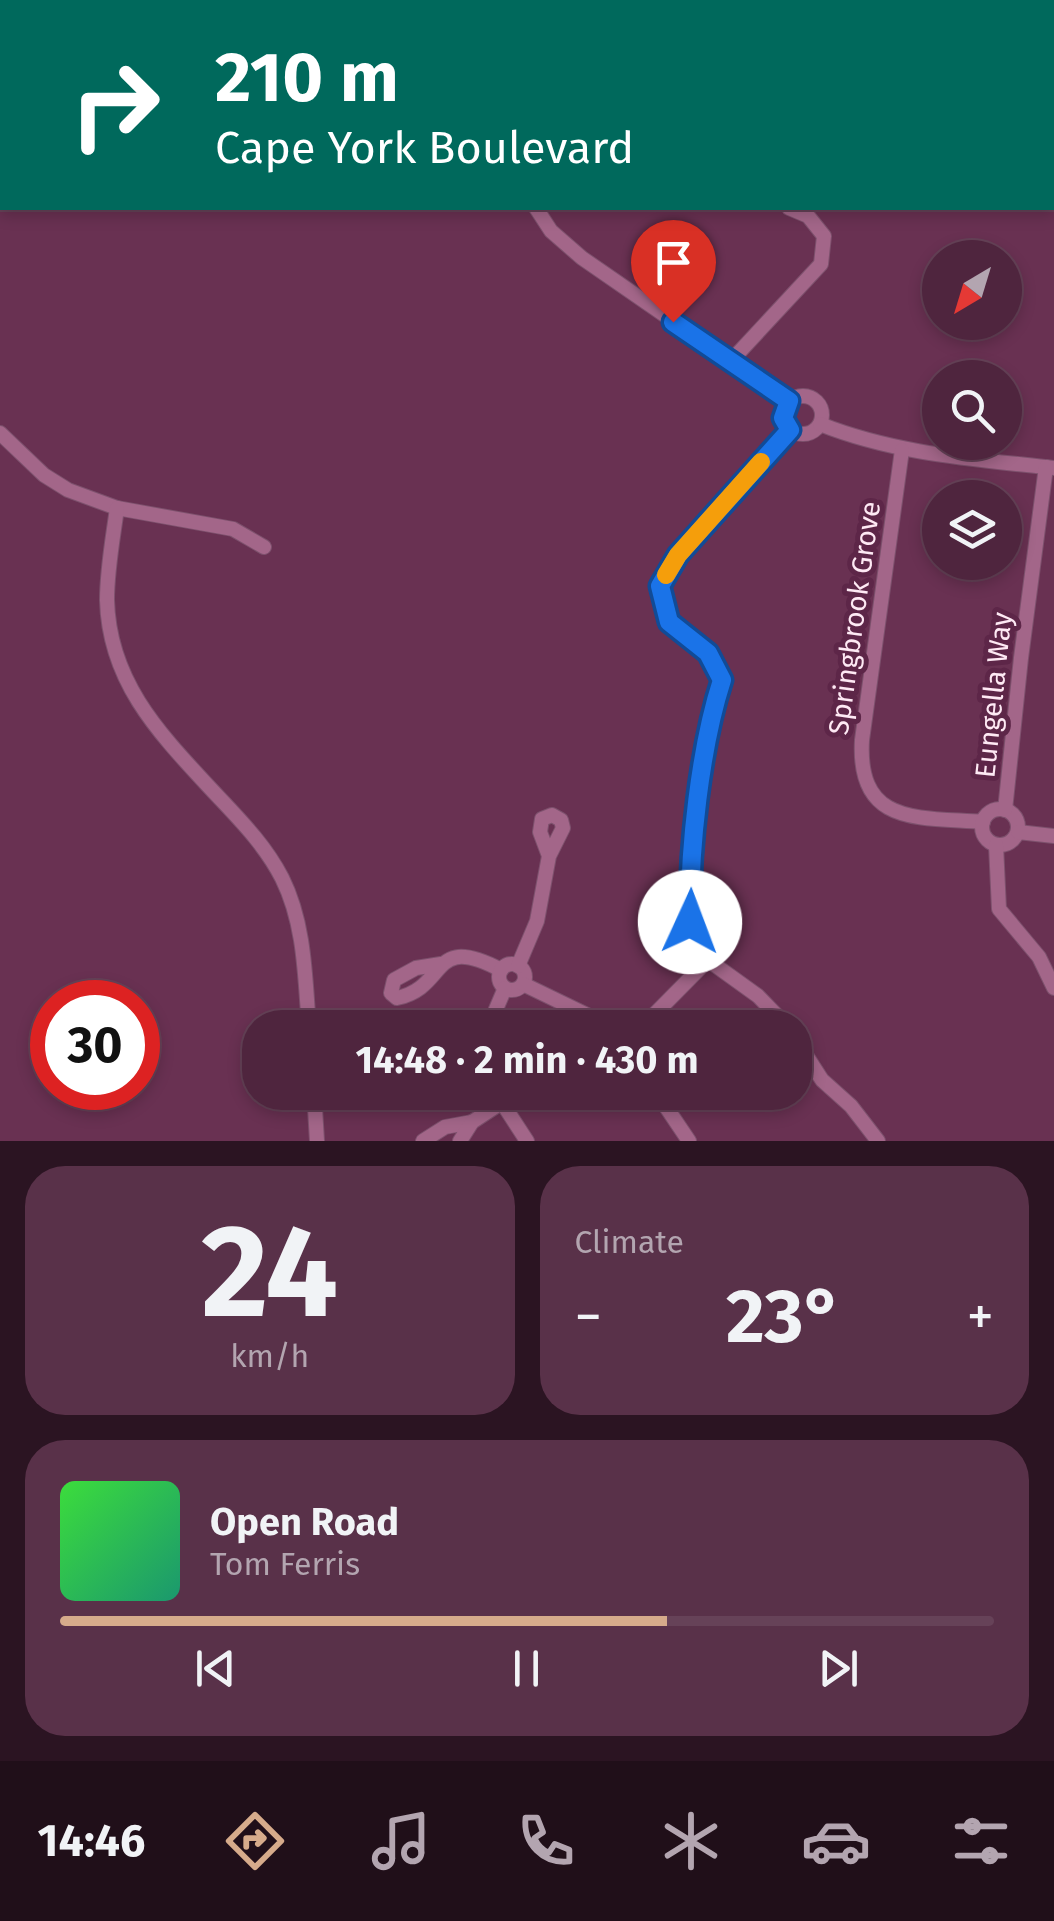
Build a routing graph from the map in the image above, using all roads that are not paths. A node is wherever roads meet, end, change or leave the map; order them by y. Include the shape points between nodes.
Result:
1 (538, 210) edge
2 (793, 210) edge
3 (730, 362) junction
4 (789, 401) junction
5 (820, 424) junction
6 (790, 430) junction
7 (0, 433) edge
8 (902, 450) junction
9 (1050, 468) edge
10 (117, 508) junction
11 (264, 547) dead end
12 (1005, 810) junction
13 (982, 822) junction
14 (1018, 832) junction
15 (1054, 836) edge
16 (996, 845) junction
17 (549, 856) dead end
18 (708, 960) junction
19 (440, 964) dead end
20 (518, 966) junction
21 (501, 970) junction
22 (523, 984) junction
23 (505, 988) junction
24 (1054, 988) edge
25 (307, 1010) edge
26 (496, 1010) edge
27 (577, 1010) edge
28 (659, 1010) edge
29 (772, 1010) edge
30 (812, 1064) edge
31 (315, 1110) edge
32 (485, 1110) edge
33 (506, 1110) edge
34 (668, 1110) edge
35 (472, 1122) junction
36 (317, 1141) edge
37 (423, 1141) edge
38 (460, 1141) edge
39 (527, 1141) edge
40 (690, 1141) edge
41 (878, 1141) edge

1 - 3 street via 565,246
2 - 3 street via 808,216 824,236 821,264
3 - 4 street
4 - 5 street via 816,401
4 - 6 street via 783,418
5 - 6 street via 806,434
5 - 8 street
6 - 18 street via 678,555 660,586 669,622 708,653 722,680 707,738 690,888 690,922
7 - 10 street via 44,475
8 - 9 street
8 - 13 street, Springbrook Grove via 862,740 864,777 875,799 896,812
9 - 12 street, Eungella Way
10 - 11 street via 233,529
10 - 25 street via 107,594 118,665 143,712 260,842 284,882 299,920
12 - 13 street via 990,812
12 - 14 street via 1016,818
13 - 16 street via 984,836
14 - 15 street
14 - 16 street
16 - 24 street via 999,908 1039,957
17 - 20 street via 537,921
18 - 28 street
18 - 29 street
19 - 21 street via 465,956
20 - 21 street
20 - 22 street
21 - 23 street
22 - 23 street
22 - 27 street
23 - 26 street
30 - 41 street
31 - 36 street
32 - 35 street
33 - 39 street
34 - 40 street
35 - 37 street via 445,1127
35 - 38 street

